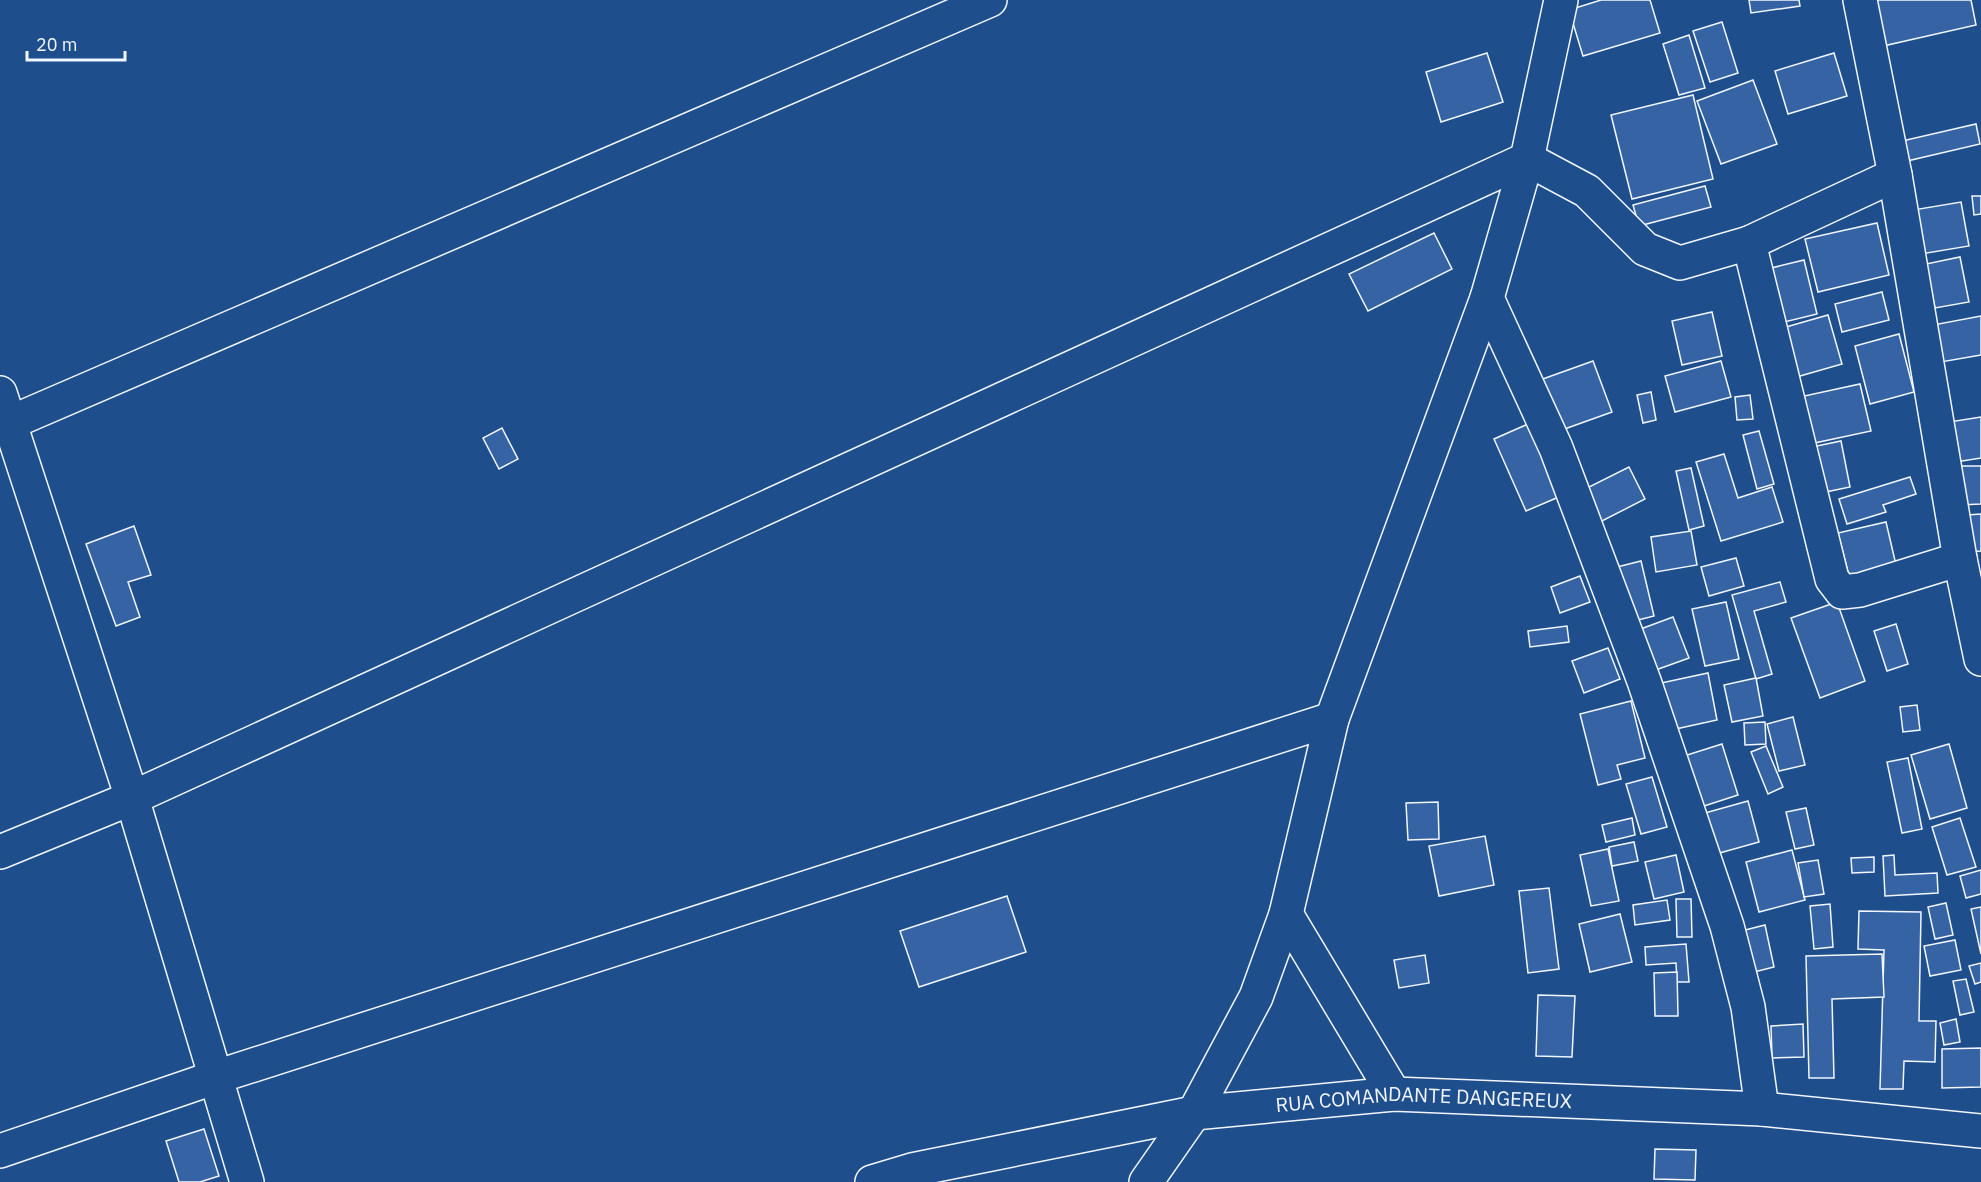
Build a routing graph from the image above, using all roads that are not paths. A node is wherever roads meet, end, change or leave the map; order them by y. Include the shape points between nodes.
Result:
1 (990, 0) edge
2 (1561, 0) edge
3 (1860, 0) edge
4 (1527, 159) junction
5 (1895, 175) junction
6 (1749, 243) junction
7 (1487, 298) junction
8 (3, 415) edge
9 (1960, 559) junction
10 (1981, 659) edge
11 (1332, 719) junction
12 (132, 798) junction
13 (0, 852) edge
14 (1286, 914) junction
15 (216, 1077) junction
16 (1394, 1094) junction
17 (1762, 1109) junction
18 (1194, 1113) junction
19 (1981, 1131) edge
20 (0, 1151) edge
21 (247, 1182) edge
22 (872, 1182) edge
23 (1146, 1182) edge

1 - 8 street
2 - 4 street
3 - 5 street
4 - 6 street via 1587,191 1645,249 1680,263
4 - 7 street
4 - 12 street
5 - 6 street
5 - 9 street
6 - 9 street via 1832,579 1842,591 1860,590
7 - 11 street
7 - 17 street via 1556,448 1644,681 1716,892 1748,1006
8 - 12 street
9 - 10 street
11 - 14 street
11 - 15 street
12 - 13 street
12 - 15 street
14 - 16 street
14 - 18 street via 1256,997
15 - 20 street
15 - 21 street
16 - 17 street, RUA COMANDANTE DANGEREUX
16 - 18 street, RUA COMANDANTE DANGEREUX
17 - 19 street, RUA COMANDANTE DANGEREUX
18 - 22 street, RUA COMANDANTE DANGEREUX via 912,1170
18 - 23 street

